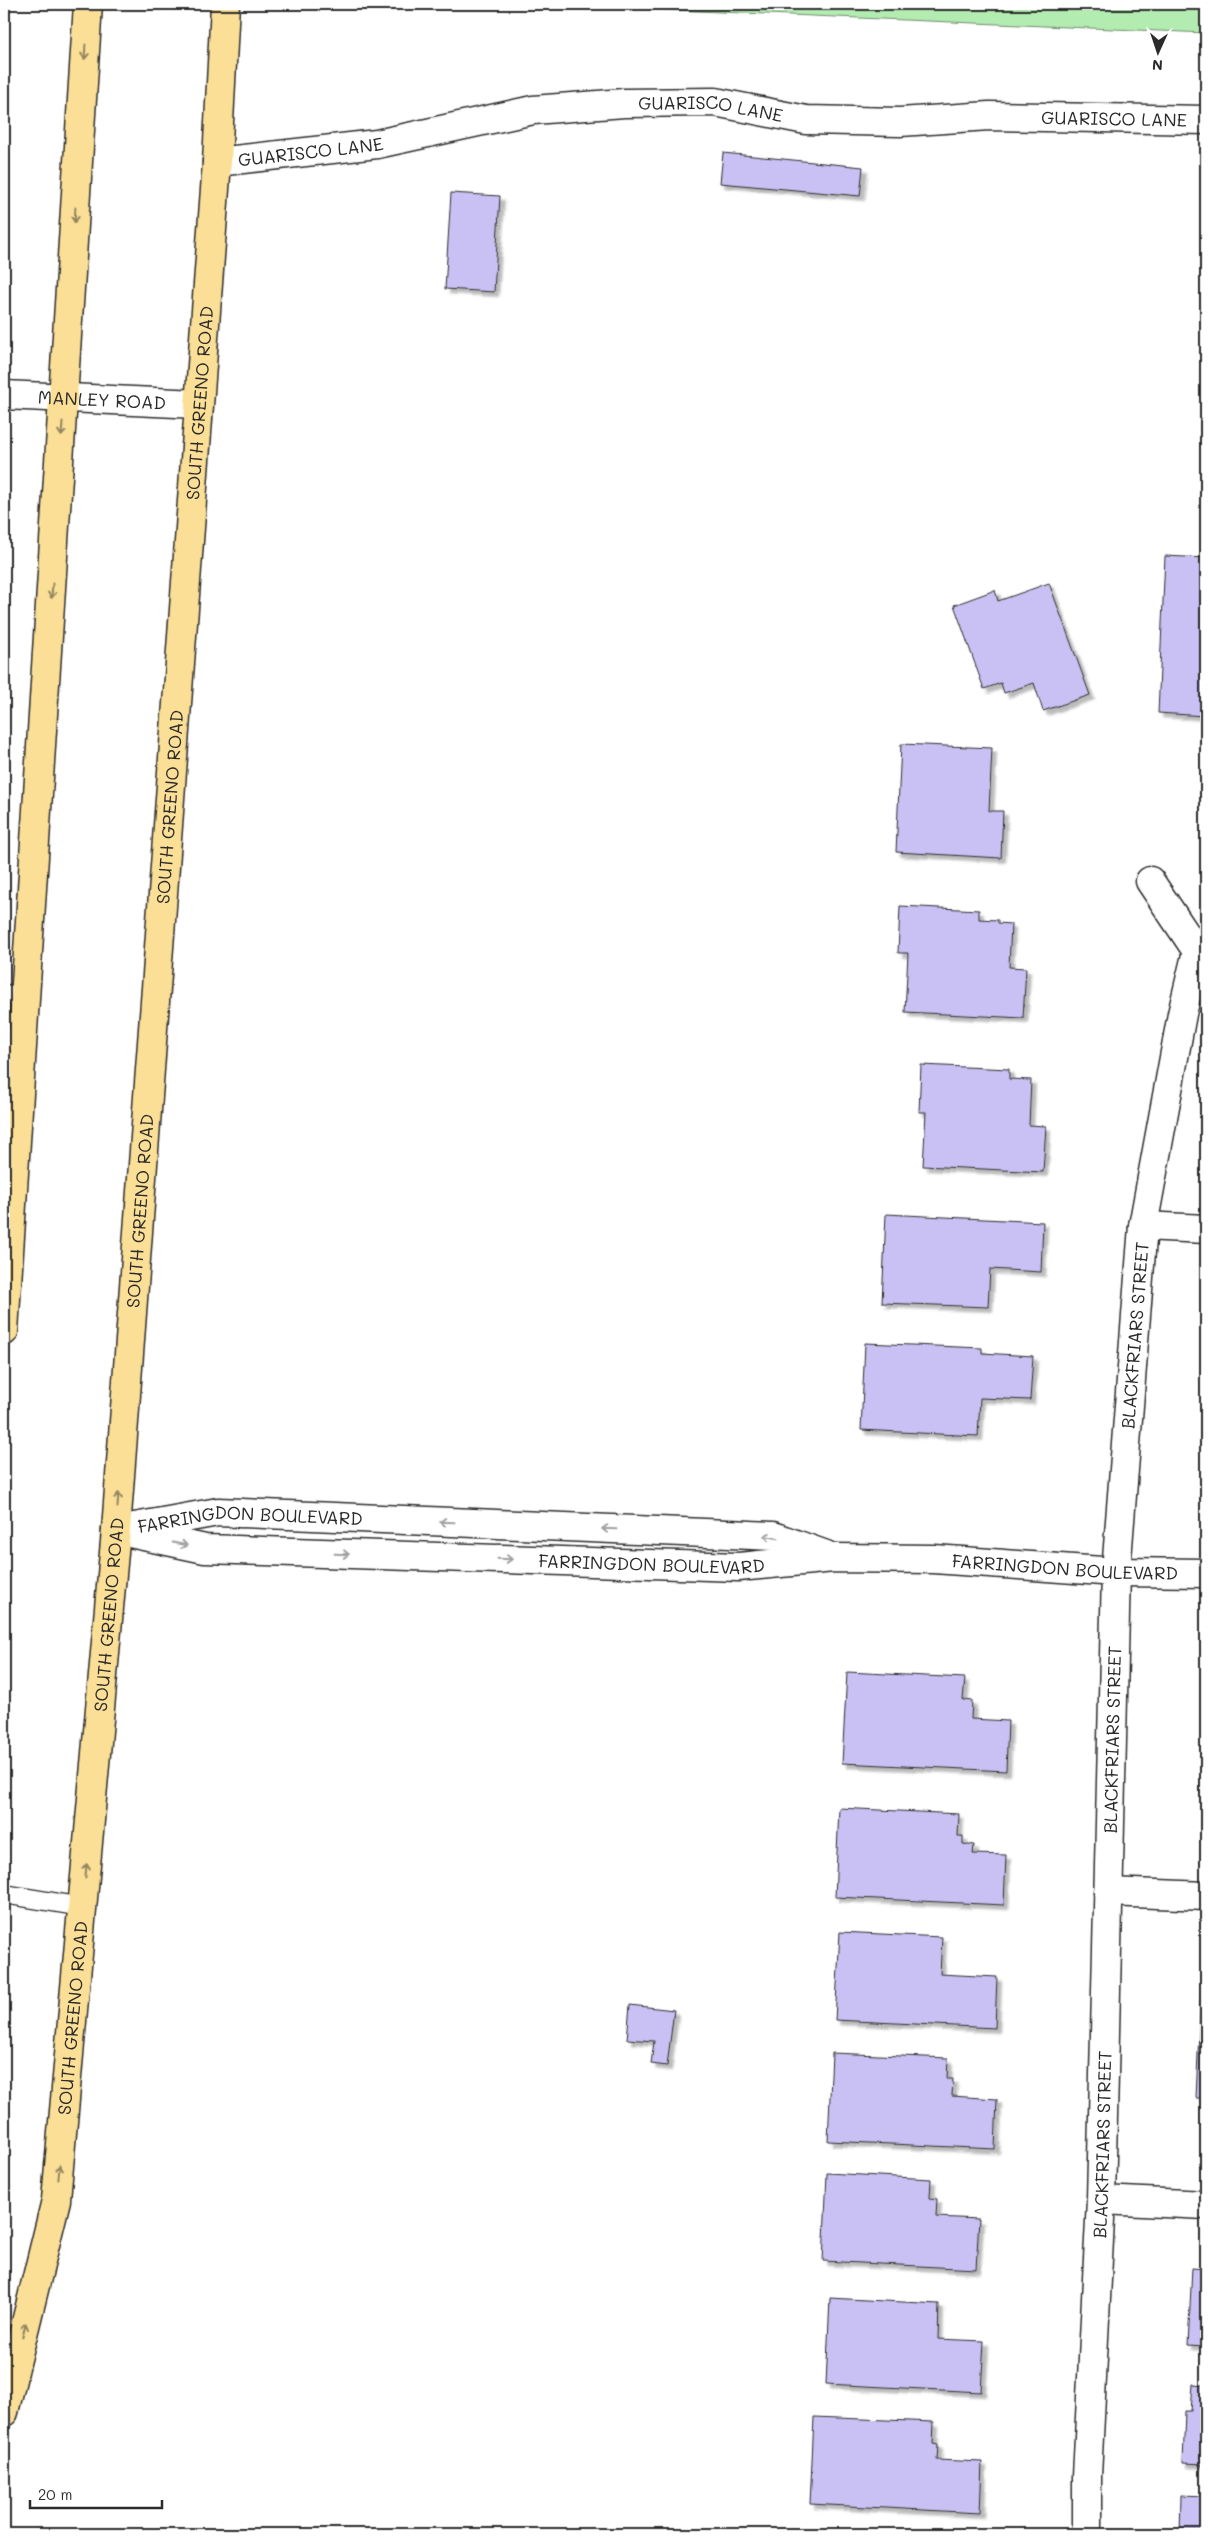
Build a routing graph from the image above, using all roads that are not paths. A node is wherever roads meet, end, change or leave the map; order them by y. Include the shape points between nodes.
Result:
1 (88, 4) edge
2 (225, 4) edge
3 (1206, 120) edge
4 (217, 162) junction
5 (4, 396) edge
6 (64, 398) junction
7 (198, 404) junction
8 (1150, 881) dead end
9 (1202, 949) edge
10 (14, 995) edge
11 (10, 1147) edge
12 (1143, 1226) junction
13 (1206, 1229) edge
14 (4, 1330) edge
15 (116, 1530) junction
16 (834, 1558) junction
17 (1116, 1572) junction
18 (1206, 1573) edge
19 (1108, 1892) junction
20 (4, 1894) edge
21 (1206, 1896) edge
22 (83, 1907) junction
23 (1102, 2200) junction
24 (1206, 2204) edge
25 (4, 2412) edge
26 (1087, 2534) edge

1 -> 6 main road
2 - 4 main road, SOUTH GREENO ROAD
3 - 4 street, GUARISCO LANE via 989,116 900,122 806,120 715,102 624,103 533,110 378,144
4 - 7 main road, SOUTH GREENO ROAD
5 - 6 street, MANLEY ROAD
6 - 7 street, MANLEY ROAD
6 -> 10 main road
15 -> 7 main road, SOUTH GREENO ROAD
8 - 9 street
9 - 12 street, BLACKFRIARS STREET via 1182,1014
10 - 11 main road
11 - 14 main road
12 - 13 street
12 - 17 street, BLACKFRIARS STREET
15 -> 16 street, FARRINGDON BOULEVARD via 205,1549 738,1568
16 -> 15 street, FARRINGDON BOULEVARD via 772,1536 218,1512
22 -> 15 main road, SOUTH GREENO ROAD
16 - 17 street, FARRINGDON BOULEVARD via 934,1558
17 - 18 street, FARRINGDON BOULEVARD
17 - 19 street, BLACKFRIARS STREET
19 - 21 street
19 - 23 street, BLACKFRIARS STREET
20 - 22 lane
25 -> 22 main road, SOUTH GREENO ROAD via 56,2200
23 - 24 street
23 - 26 street, BLACKFRIARS STREET via 1087,2476

